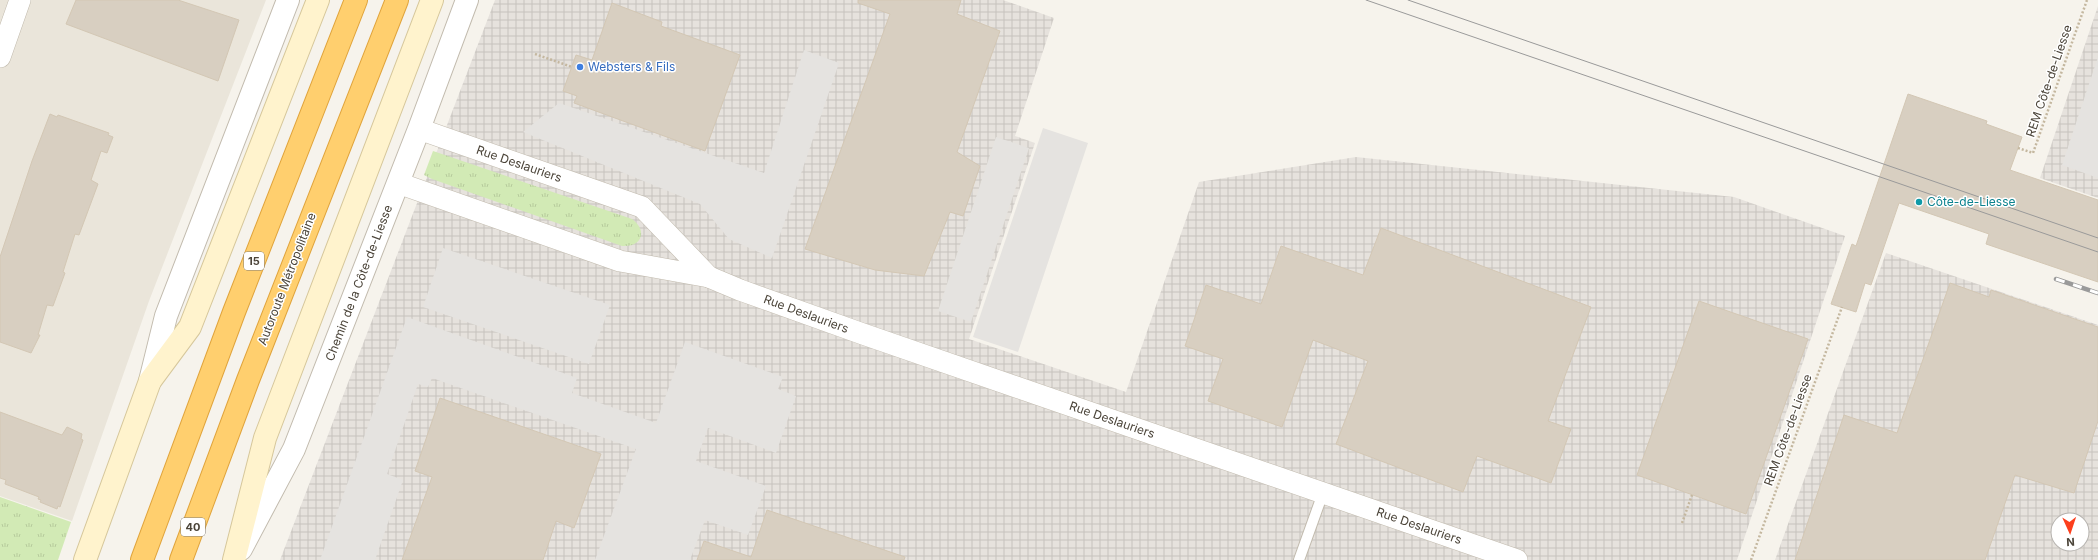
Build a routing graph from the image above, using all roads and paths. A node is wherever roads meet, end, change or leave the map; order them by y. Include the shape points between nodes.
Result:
1 (20, 0) edge
2 (288, 0) edge
3 (397, 0) edge
4 (432, 0) edge
5 (467, 0) edge
6 (2087, 0) edge
7 (316, 4) edge
8 (352, 9) edge
9 (535, 54) dead end
10 (0, 57) edge
11 (572, 67) dead end
12 (419, 129) junction
13 (2018, 148) dead end
14 (398, 183) junction
15 (709, 277) junction
16 (1842, 307) dead end
17 (150, 381) junction
18 (1323, 493) junction
19 (1692, 495) dead end
20 (1682, 523) dead end
21 (85, 560) edge
22 (142, 560) edge
23 (181, 560) edge
24 (235, 560) edge
25 (1299, 560) edge
26 (1517, 560) edge
27 (1751, 560) edge

1 - 10 street
2 - 17 street via 166,316
3 - 23 highway, Autoroute Métropolitaine / 40
4 - 24 main road, Chemin de la Côte-de-Liesse via 265,438
5 - 12 street, Chemin de la Côte-de-Liesse
6 - 13 path, REM Côte-de-Liesse via 2033,153
7 - 17 main road via 190,327
8 - 22 highway, 15 via 234,312
9 - 11 path
12 - 14 street, Chemin de la Côte-de-Liesse
12 - 15 street, Rue Deslauriers via 642,207
14 - 15 street, Rue Deslauriers via 620,261
14 - 24 street, Chemin de la Côte-de-Liesse via 294,449
15 - 18 street, Rue Deslauriers via 863,334
16 - 27 path, REM Côte-de-Liesse
17 - 21 main road
18 - 25 lane
18 - 26 street, Rue Deslauriers
19 - 20 path

